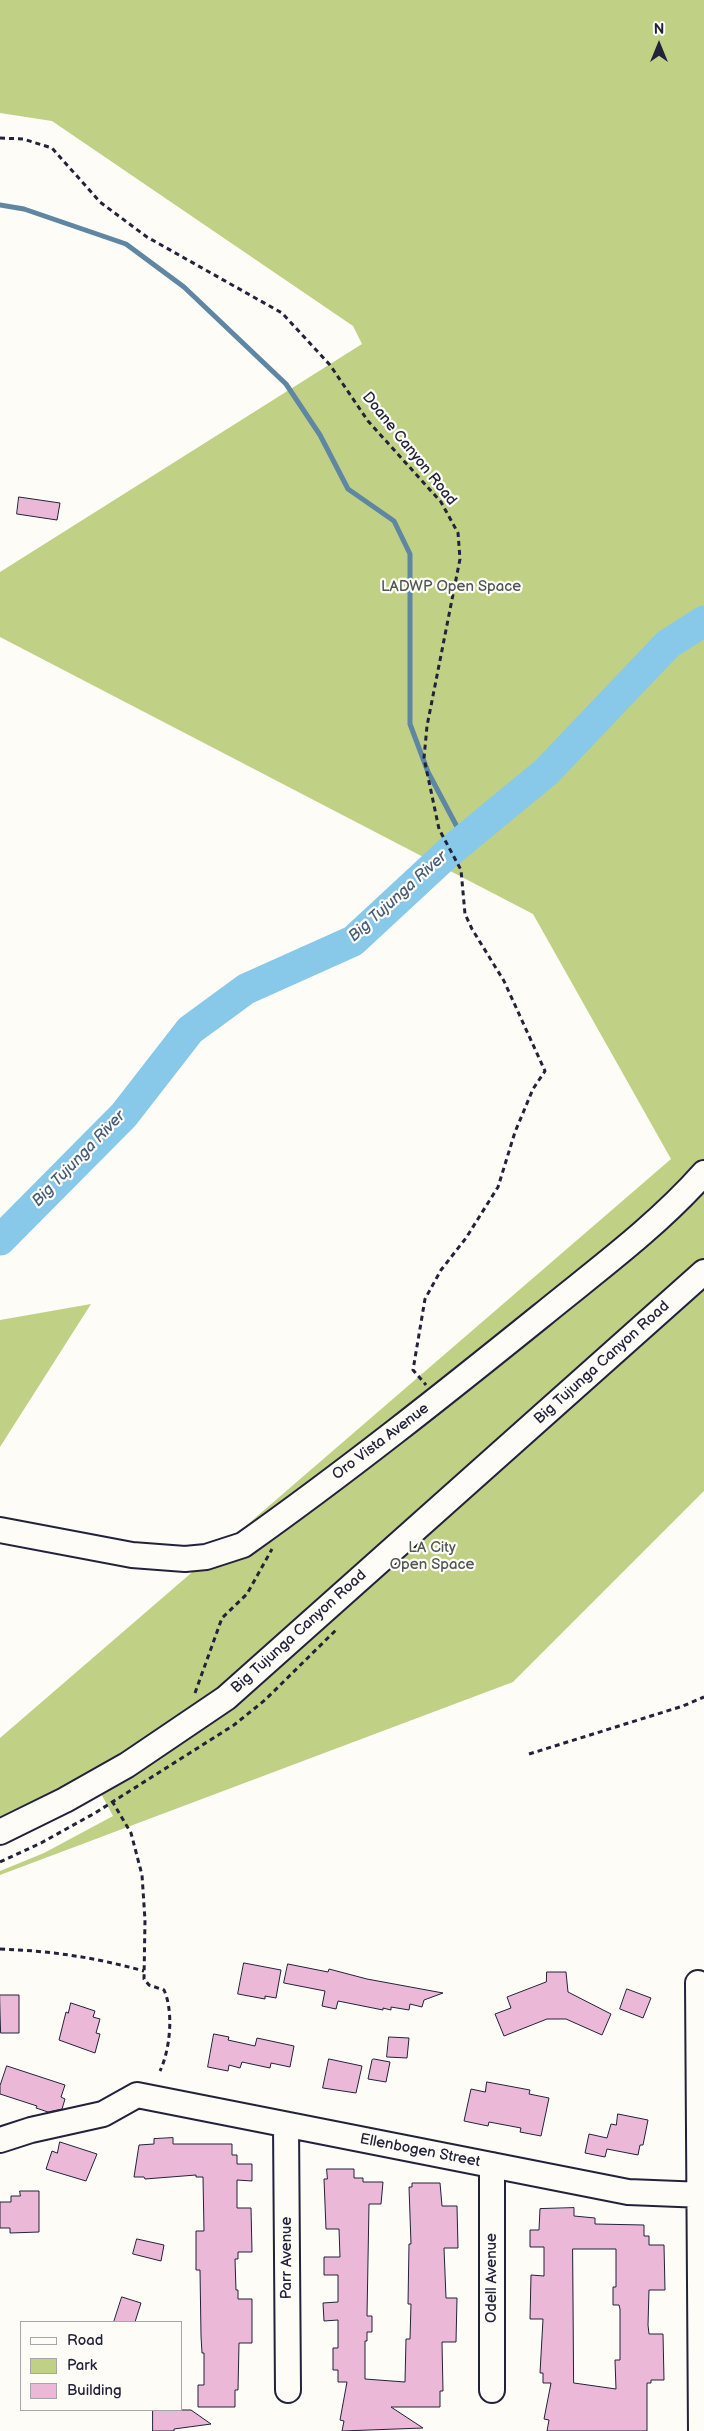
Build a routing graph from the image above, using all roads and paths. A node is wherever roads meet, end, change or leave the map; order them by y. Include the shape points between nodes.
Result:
1 (0, 138) edge
2 (704, 1173) edge
3 (704, 1272) edge
4 (438, 1399) junction
5 (277, 1520) junction
6 (0, 1530) edge
7 (195, 1695) dead end
8 (704, 1697) edge
9 (529, 1754) dead end
10 (112, 1801) dead end
11 (0, 1832) edge
12 (0, 1949) edge
13 (144, 1971) junction
14 (698, 1983) dead end
15 (160, 2071) dead end
16 (286, 2125) junction
17 (0, 2140) edge
18 (492, 2165) junction
19 (702, 2195) edge
20 (288, 2390) dead end
21 (492, 2390) dead end
22 (701, 2431) edge

1 - 4 path, Doane Canyon Road via 23,139 52,148 100,202 147,237 282,313 330,365 368,421 441,502 458,533 460,559 427,726 424,758 439,829 461,870 465,914 504,981 546,1071 533,1089 515,1132 498,1187 425,1299 413,1370
2 - 4 street, Oro Vista Avenue via 647,1229
3 - 11 street, Big Tujunga Canyon Road via 226,1698 127,1765
4 - 5 street, Oro Vista Avenue
5 - 6 street, Oro Vista Avenue via 243,1545 206,1557 185,1559 132,1555
5 - 7 path via 276,1542 248,1594 222,1618
8 - 9 path
10 - 13 path via 131,1833 142,1875
12 - 13 path via 97,1958
13 - 15 path via 148,1985 164,1990 168,1998 167,2055
14 - 19 street
16 - 17 street, Ellenbogen Street via 137,2095 103,2114
16 - 18 street, Ellenbogen Street
16 - 20 street, Parr Avenue
18 - 19 street, Ellenbogen Street via 628,2192
18 - 21 street, Odell Avenue
19 - 22 street

